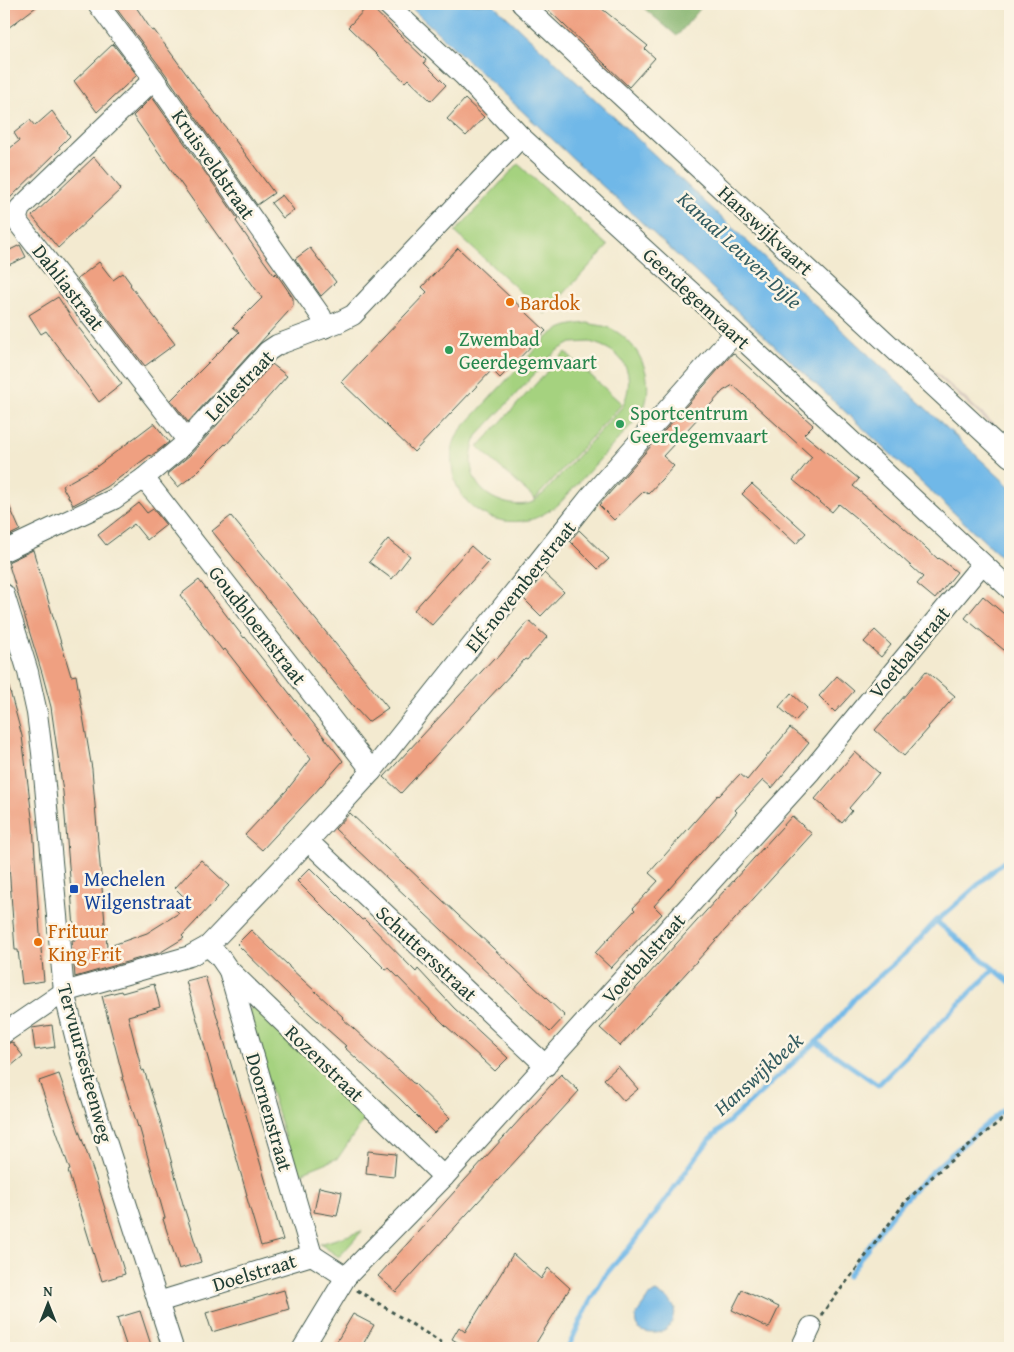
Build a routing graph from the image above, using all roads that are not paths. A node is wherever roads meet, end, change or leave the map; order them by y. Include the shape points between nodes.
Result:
1 (98, 4) edge
2 (387, 4) edge
3 (522, 4) edge
4 (154, 79) junction
5 (521, 137) junction
6 (324, 328) junction
7 (734, 333) junction
8 (187, 440) junction
9 (1010, 457) edge
10 (144, 478) junction
11 (4, 552) edge
12 (982, 564) junction
13 (1010, 590) edge
14 (4, 594) edge
15 (372, 771) junction
16 (308, 841) junction
17 (208, 946) junction
18 (228, 969) junction
19 (64, 992) junction
20 (4, 1034) edge
21 (546, 1066) junction
22 (444, 1177) junction
23 (312, 1254) junction
24 (345, 1279) junction
25 (158, 1302) junction
26 (811, 1327) road end
27 (173, 1348) edge
28 (304, 1348) edge
29 (801, 1348) edge

1 - 4 street, Kruisveldstraat
2 - 5 street, Geerdegemvaart via 464,76
3 - 9 street, Hanswijkvaart
4 - 6 street, Kruisveldstraat via 321,316
4 - 8 street, Dahliastraat via 20,208 17,217 19,224
5 - 6 street, Leliestraat via 352,315
5 - 7 street, Geerdegemvaart
6 - 8 street, Leliestraat via 268,351
7 - 12 street, Geerdegemvaart
7 - 15 street, Elf-novemberstraat via 590,498
8 - 10 street, Leliestraat
10 - 11 street, Leliestraat via 114,498
10 - 15 street, Goudbloemstraat
12 - 13 street, Geerdegemvaart
12 - 21 street, Voetbalstraat via 811,771
14 - 19 street, Tervuursesteenweg via 37,713
15 - 16 street, Elf-novemberstraat
16 - 17 street, Elf-novemberstraat
16 - 21 street, Schuttersstraat
17 - 18 street, Rozenstraat
17 - 19 street, Elf-novemberstraat via 190,956
18 - 22 street, Rozenstraat
18 - 23 street, Doornenstraat
19 - 20 street, Elf-novemberstraat
19 - 25 street, Tervuursesteenweg via 85,1076
21 - 22 street, Voetbalstraat
22 - 24 street, Voetbalstraat
23 - 24 street, Doelstraat
23 - 25 street, Doelstraat
24 - 28 street, Voetbalstraat
25 - 27 street, Tervuursesteenweg
26 - 29 street

